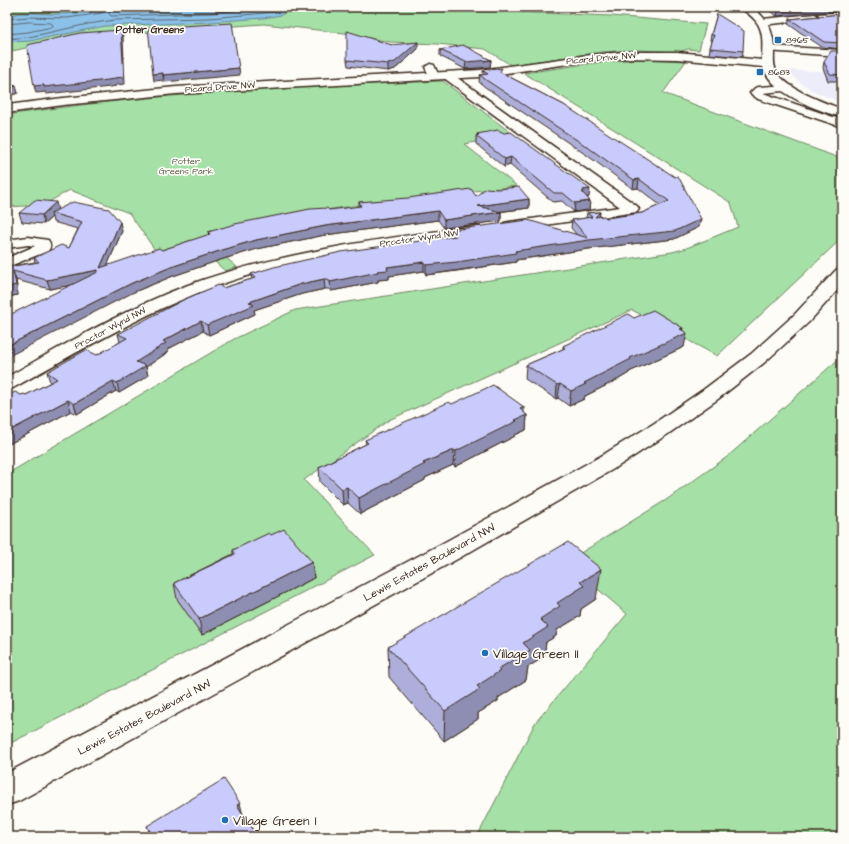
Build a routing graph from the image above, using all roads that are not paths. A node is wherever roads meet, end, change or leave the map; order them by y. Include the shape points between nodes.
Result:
1 (746, 7) edge
2 (821, 17) edge
3 (762, 22) junction
4 (768, 49) junction
5 (842, 53) edge
6 (768, 64) junction
7 (438, 73) junction
8 (788, 88) junction
9 (7, 109) edge
10 (842, 113) edge
11 (842, 124) edge
12 (7, 244) edge
13 (7, 263) edge
14 (842, 274) edge
15 (833, 291) edge
16 (7, 384) edge
17 (7, 790) edge

1 - 3 street
2 - 3 street
3 - 4 street via 769,38
4 - 5 street
4 - 6 street
6 - 7 street, Picard Drive NW via 676,56 625,55 491,72
6 - 8 street via 771,72
7 - 9 street, Picard Drive NW via 224,86 105,96
7 - 16 street, Proctor Wynd NW via 632,209 360,246 261,266 216,280 157,304
8 - 10 street via 809,100
8 - 11 street via 760,90 755,93
12 - 13 street via 28,241 43,243 43,248
14 - 15 street, Lewis Estates Boulevard NW
15 - 17 street, Lewis Estates Boulevard NW via 791,330 712,395 593,471 322,621

